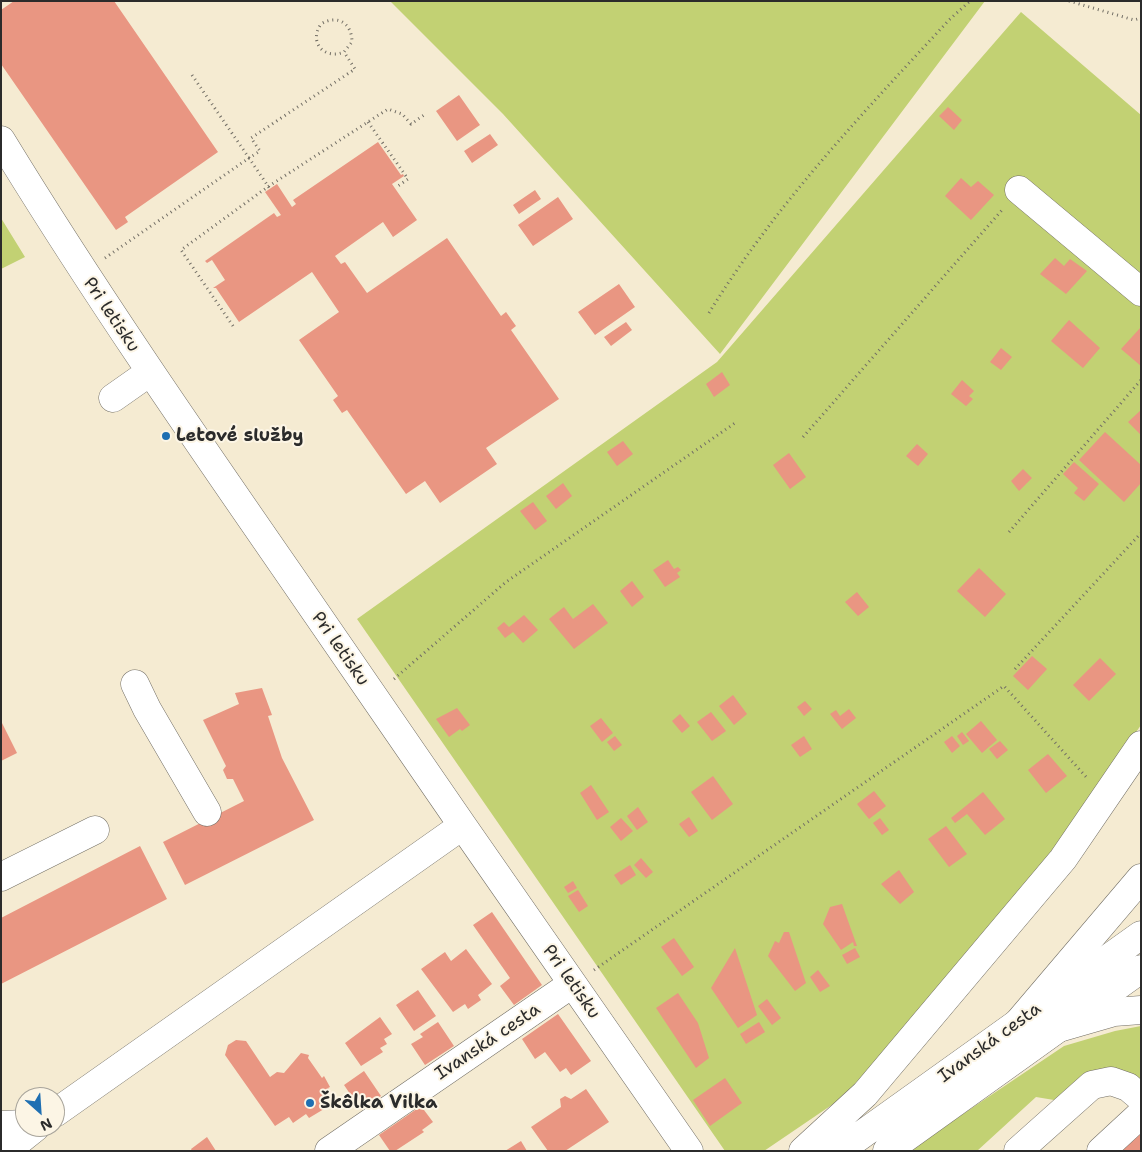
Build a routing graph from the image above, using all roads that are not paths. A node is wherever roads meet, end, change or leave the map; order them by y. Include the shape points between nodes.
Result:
1 (1, 140) edge
2 (1019, 190) road end
3 (1141, 292) edge
4 (150, 372) junction
5 (113, 398) dead end
6 (135, 684) dead end
7 (1141, 745) edge
8 (207, 812) dead end
9 (462, 826) junction
10 (95, 830) dead end
11 (1, 877) edge
12 (1141, 878) edge
13 (1141, 934) edge
14 (1141, 969) edge
15 (572, 984) junction
16 (1141, 1010) edge
17 (1017, 1024) junction
18 (1062, 1027) junction
19 (1141, 1098) edge
20 (65, 1106) edge
21 (1141, 1114) edge
22 (15, 1125) edge
23 (1, 1126) edge
24 (24, 1137) edge
25 (37, 1137) edge
26 (6, 1151) edge
27 (32, 1151) edge
28 (329, 1151) edge
29 (689, 1151) edge
30 (803, 1151) edge
31 (839, 1151) edge
32 (887, 1151) edge
33 (1018, 1151) edge
34 (1101, 1151) edge

1 - 4 main road, Pri letisku via 94,290
2 - 3 main road
4 - 5 main road
4 - 9 main road, Pri letisku
6 - 8 main road
7 - 30 main road via 1063,859 864,1094
9 - 15 main road, Pri letisku
9 - 20 main road
10 - 11 main road
12 - 17 main road
13 - 17 main road, Ivanská cesta
14 - 18 main road, Ivanská cesta
15 - 28 main road, Ivanská cesta
15 - 29 main road, Pri letisku
16 - 18 main road via 1114,1012
17 - 31 main road, Ivanská cesta
18 - 32 main road, Ivanská cesta
19 - 33 main road via 1128,1087 1111,1081 1092,1085
21 - 34 main road
22 - 23 main road
24 - 26 main road
25 - 27 main road

